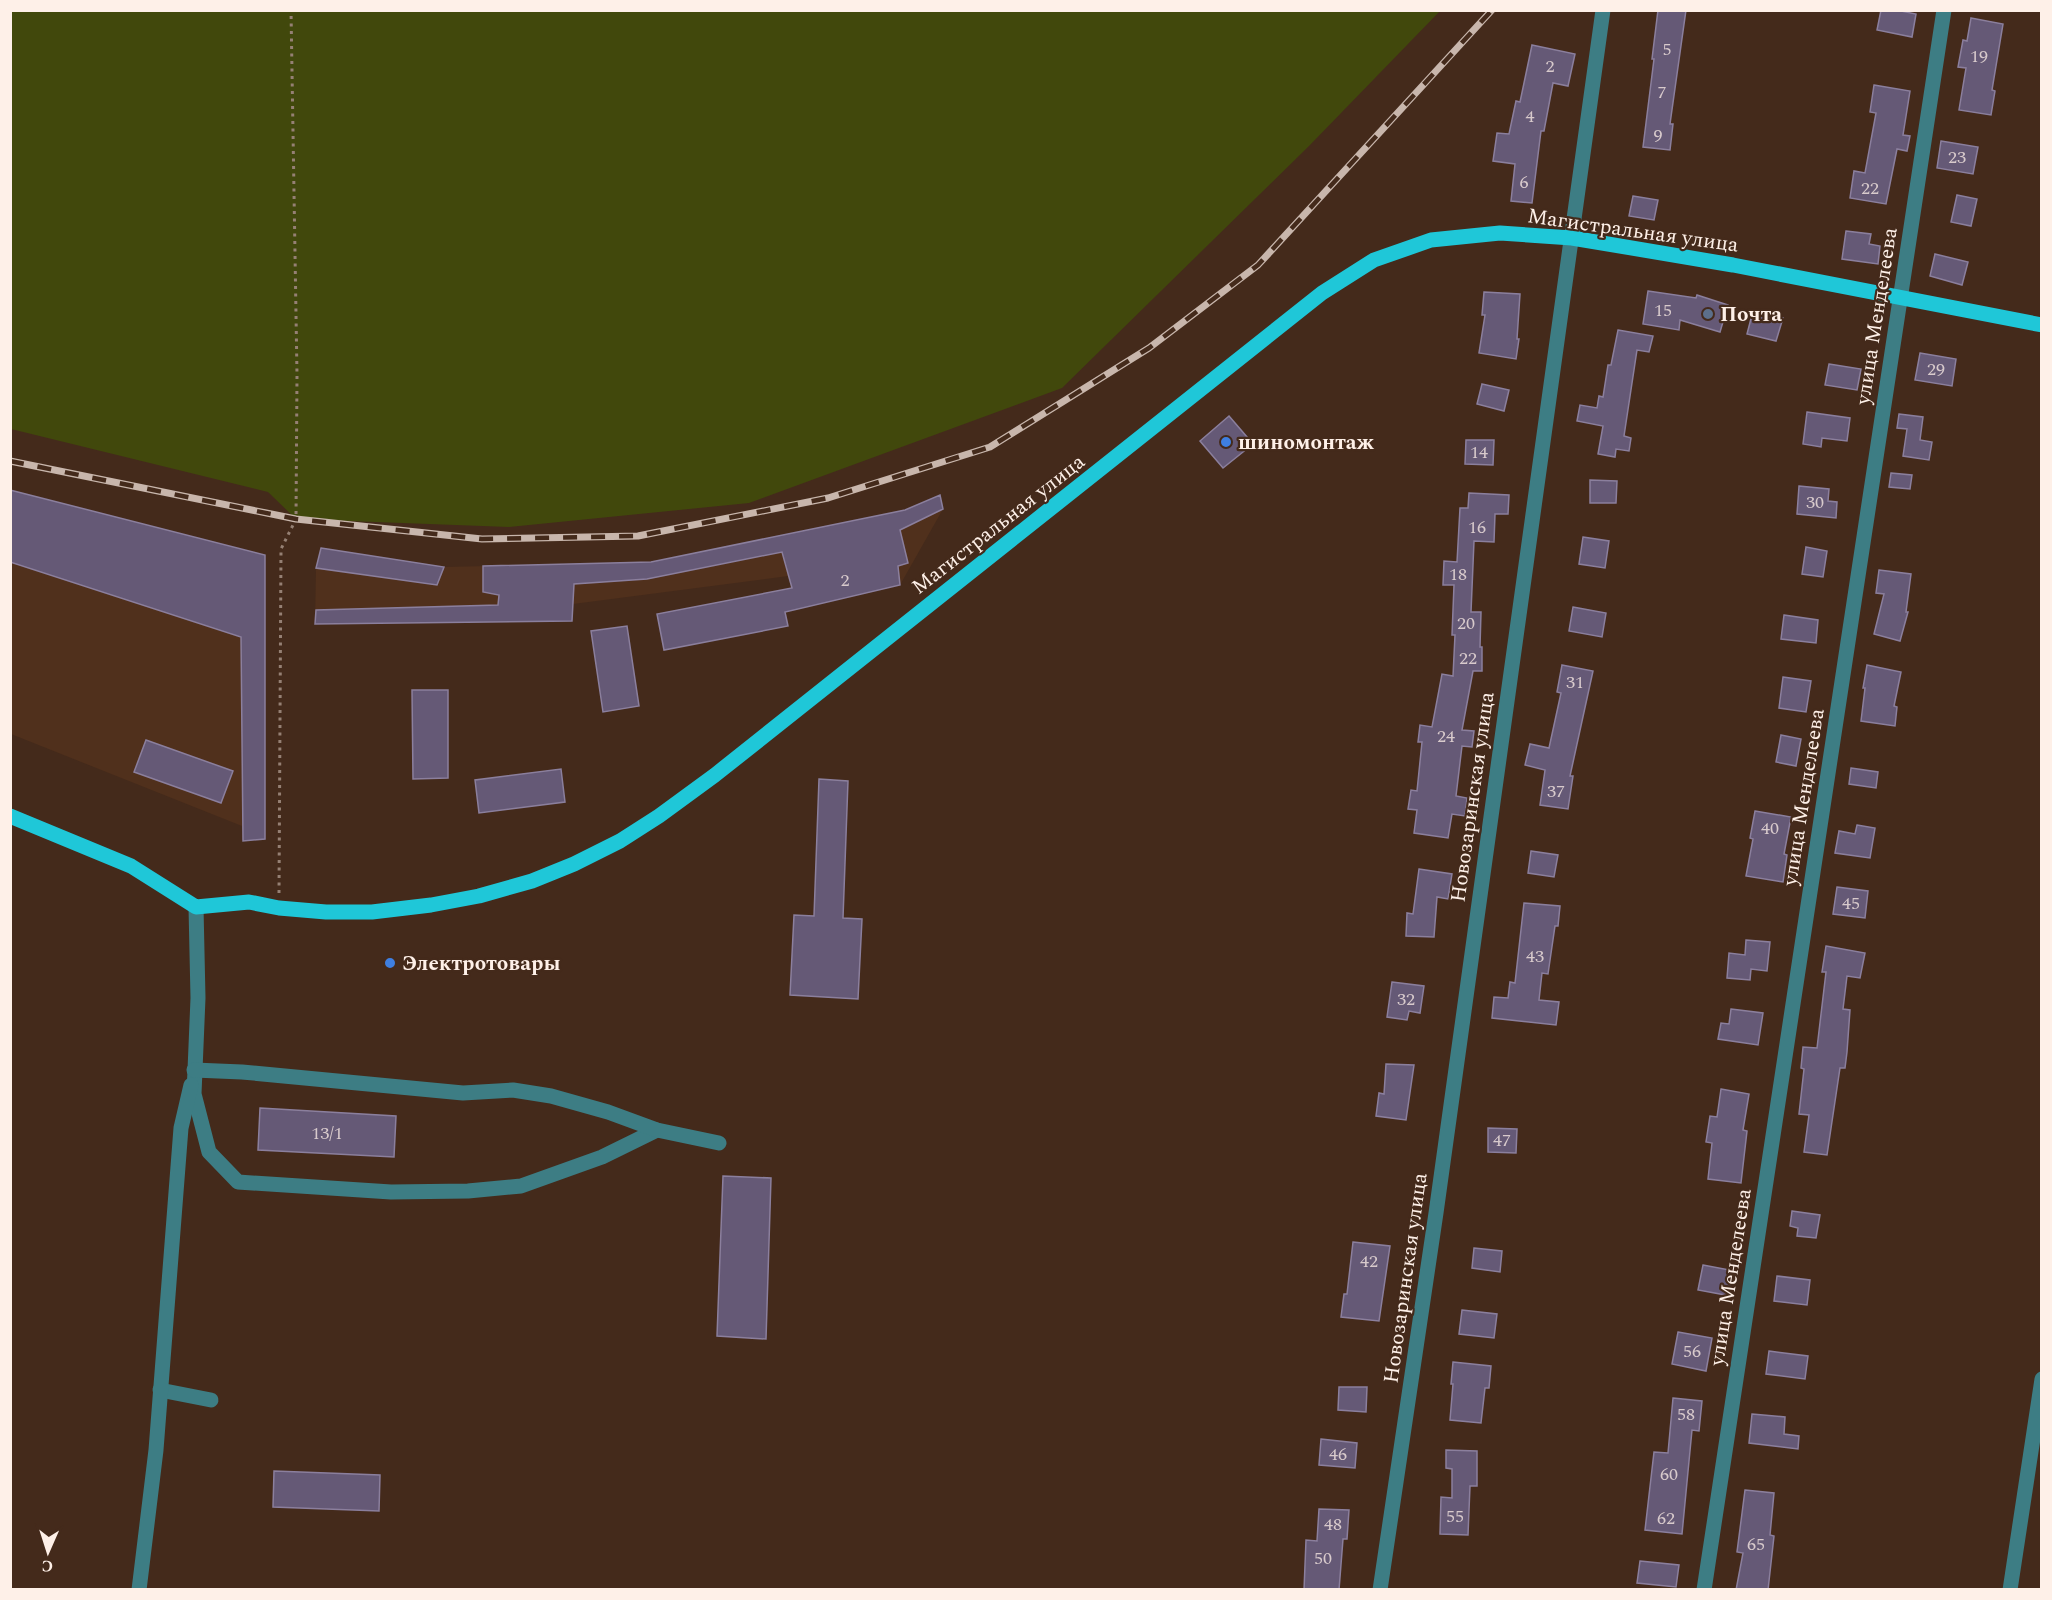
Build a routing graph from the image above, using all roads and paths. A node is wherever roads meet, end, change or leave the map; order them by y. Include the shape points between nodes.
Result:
1 (291, 10) edge
2 (1603, 10) edge
3 (1944, 10) edge
4 (1572, 238) junction
5 (1900, 296) junction
6 (2042, 325) edge
7 (10, 816) edge
8 (196, 907) junction
9 (279, 908) junction
10 (194, 1070) junction
11 (657, 1130) junction
12 (719, 1143) dead end
13 (2042, 1379) edge
14 (160, 1390) junction
15 (211, 1400) dead end
16 (139, 1590) edge
17 (1380, 1590) edge
18 (1704, 1590) edge
19 (2010, 1590) edge

1 - 9 path via 296,519 281,549
2 - 4 street, Новозаринская улица
3 - 5 street, улица Менделеева
4 - 5 main road, Магистральная улица
4 - 9 main road, Магистральная улица via 1500,233 1431,240 1365,265 1322,293 715,775 620,841 532,881 479,896 372,912
4 - 17 street, Новозаринская улица
5 - 6 main road, Магистральная улица
5 - 18 street, улица Менделеева
7 - 8 main road via 131,866
8 - 9 main road, Магистральная улица via 249,902
8 - 10 street via 198,998
10 - 11 street via 463,1093 513,1090 562,1099
10 - 11 street via 194,1094 209,1152 238,1182 391,1192 521,1186 602,1157
10 - 14 street via 181,1128
11 - 12 street
13 - 19 street
14 - 15 street
14 - 16 street

